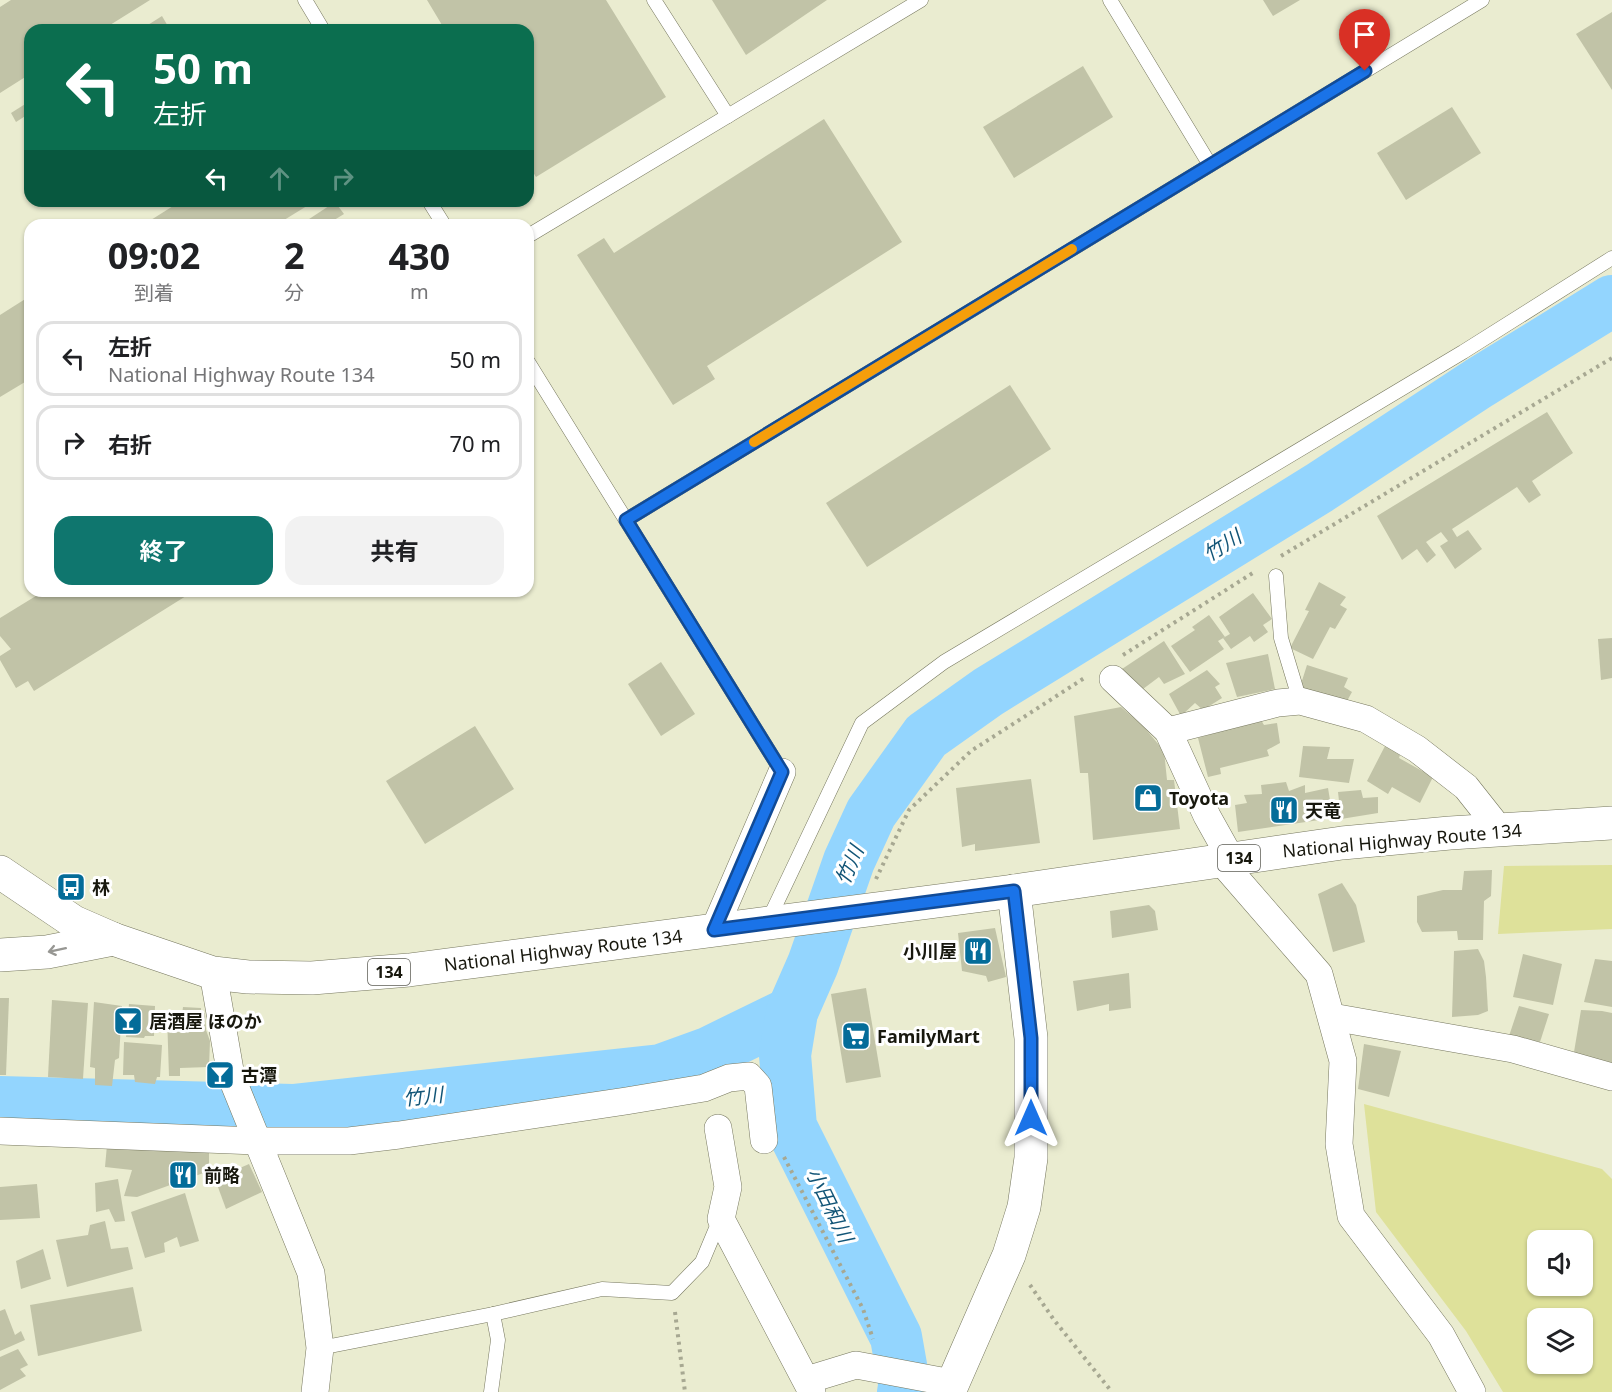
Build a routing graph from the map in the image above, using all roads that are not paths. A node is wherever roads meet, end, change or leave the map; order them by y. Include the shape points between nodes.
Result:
1 (304, 0) edge
2 (654, 0) edge
3 (921, 0) edge
4 (1110, 0) edge
5 (1482, 0) edge
6 (319, 24) edge
7 (728, 116) junction
8 (1210, 165) junction
9 (534, 232) edge
10 (1612, 258) edge
11 (534, 372) edge
12 (626, 520) junction
13 (1276, 576) dead end
14 (1106, 671) road end
15 (1300, 701) junction
16 (1168, 731) junction
17 (782, 772) joint
18 (1612, 823) edge
19 (1500, 830) junction
20 (1226, 860) junction
21 (0, 872) edge
22 (1014, 891) junction
23 (768, 922) junction
24 (714, 930) junction
25 (113, 939) junction
26 (0, 955) edge
27 (213, 973) junction
28 (1332, 1017) junction
29 (1612, 1077) edge
30 (718, 1128) dead end
31 (0, 1131) edge
32 (764, 1140) road end
33 (257, 1141) junction
34 (721, 1219) junction
35 (493, 1314) junction
36 (320, 1348) junction
37 (810, 1386) edge
38 (950, 1388) edge
39 (315, 1392) edge
40 (490, 1392) edge
41 (1472, 1392) edge

1 - 6 lane
2 - 7 lane
3 - 7 lane
4 - 8 lane
5 - 8 lane
7 - 9 lane
8 - 12 lane
10 - 23 lane via 1463,352 944,662 862,723
11 - 12 lane
12 - 17 lane
13 - 15 lane via 1281,638
14 - 16 street
15 - 16 street
15 - 19 street via 1366,719 1417,749 1466,787
16 - 20 street
17 - 24 street
18 - 19 main road, National Highway Route 134 / 134
19 - 20 main road, National Highway Route 134 / 134 via 1341,843
20 - 22 main road, National Highway Route 134 / 134
20 - 28 street via 1319,974
21 - 25 main road, National Highway Route 134 / 134 via 74,922
22 - 23 main road, National Highway Route 134 / 134
22 - 38 main road via 1031,1038 1031,1158 1024,1207 1009,1255
23 - 24 main road, National Highway Route 134 / 134
24 - 27 main road, National Highway Route 134 / 134 via 409,970 312,978
25 -> 26 main road via 47,952
25 - 27 main road, National Highway Route 134 / 134
27 - 33 street via 231,1076
28 - 29 street via 1513,1049
28 - 41 street via 1344,1061 1340,1144 1351,1216 1441,1335
30 - 34 street via 728,1187
31 - 33 street
32 - 33 street via 758,1086 749,1076 693,1090 399,1135 349,1141
33 - 36 street via 311,1273
34 - 35 lane via 702,1263 672,1293 602,1289
34 - 37 street
35 - 36 lane
35 - 40 lane via 498,1340
36 - 39 street
37 - 38 street via 856,1365

